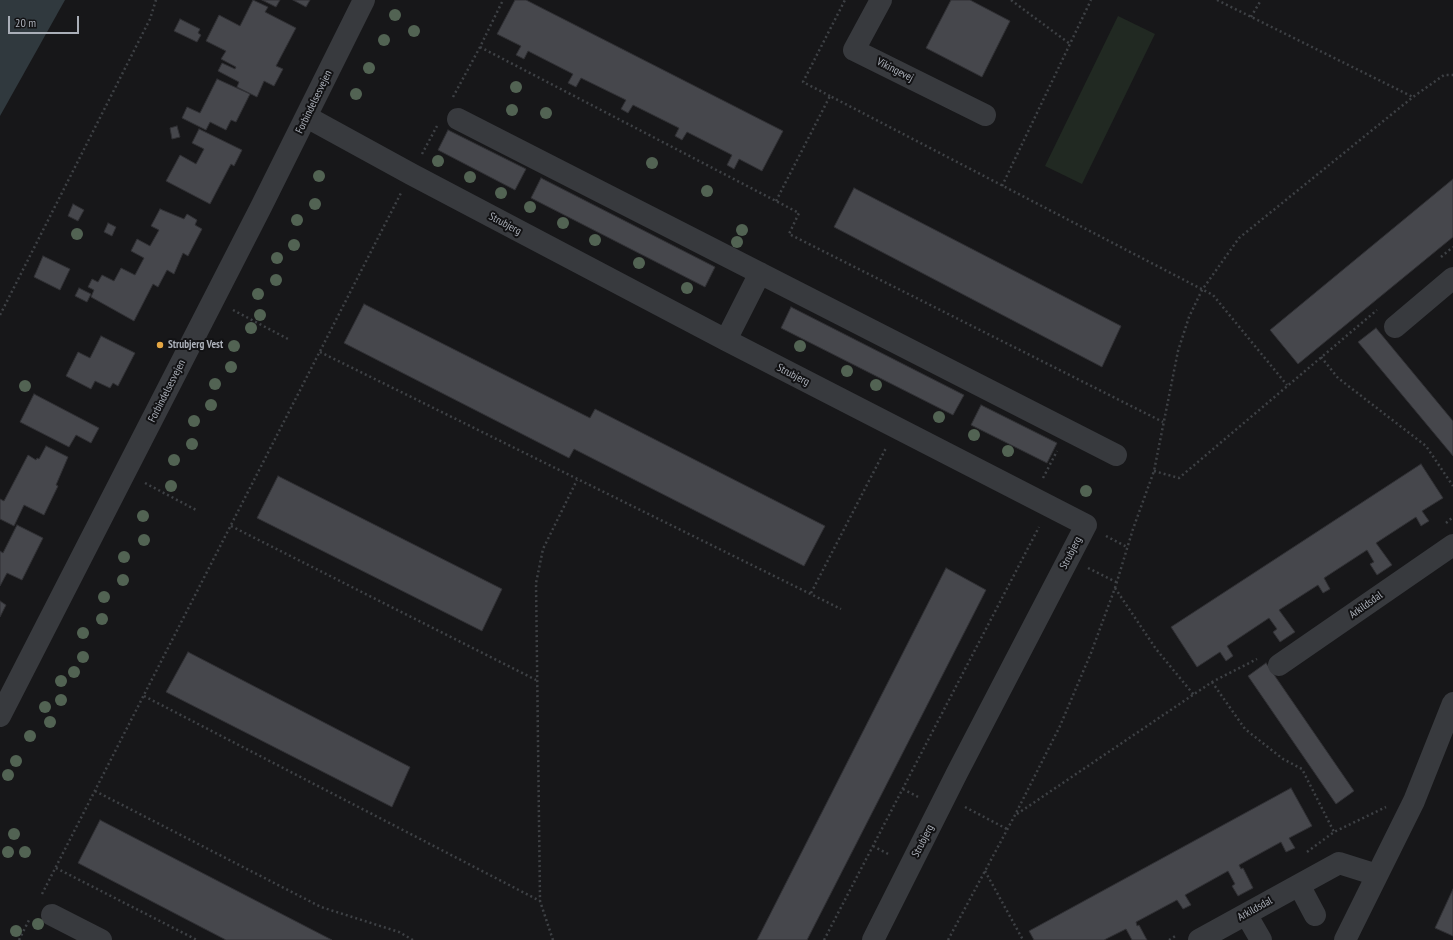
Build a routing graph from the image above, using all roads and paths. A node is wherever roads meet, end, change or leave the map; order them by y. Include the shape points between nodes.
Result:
1 (156, 0) edge
2 (364, 0) edge
3 (502, 0) edge
4 (846, 0) edge
5 (881, 0) edge
6 (1011, 0) edge
7 (1091, 0) edge
8 (1217, 0) edge
9 (1261, 0) edge
10 (1251, 18) junction
11 (1070, 44) junction
12 (480, 47) junction
13 (1453, 75) edge
14 (830, 96) junction
15 (1413, 97) junction
16 (450, 112) junction
17 (985, 115) dead end
18 (307, 117) junction
19 (411, 174) junction
20 (1002, 186) junction
21 (776, 201) junction
22 (1453, 247) edge
23 (1435, 262) dead end
24 (760, 273) junction
25 (1453, 278) edge
26 (1202, 290) junction
27 (214, 300) junction
28 (1381, 307) dead end
29 (0, 315) edge
30 (1395, 327) dead end
31 (288, 339) dead end
32 (726, 340) junction
33 (320, 352) junction
34 (1321, 357) junction
35 (1287, 385) junction
36 (1163, 422) junction
37 (896, 428) junction
38 (1067, 431) junction
39 (1116, 456) dead end
40 (1154, 471) junction
41 (125, 473) junction
42 (577, 480) junction
43 (1453, 486) edge
44 (1041, 502) junction
45 (198, 511) dead end
46 (1453, 516) edge
47 (231, 526) junction
48 (1442, 526) dead end
49 (1453, 545) edge
50 (1068, 559) junction
51 (1116, 582) junction
52 (1115, 588) junction
53 (811, 593) junction
54 (841, 609) dead end
55 (1258, 658) dead end
56 (1279, 665) dead end
57 (536, 680) junction
58 (1212, 682) junction
59 (1194, 695) junction
60 (144, 696) junction
61 (1453, 703) edge
62 (0, 716) edge
63 (95, 791) junction
64 (944, 797) junction
65 (1015, 815) junction
66 (1007, 829) junction
67 (1334, 832) dead end
68 (56, 868) junction
69 (984, 871) junction
70 (1377, 875) junction
71 (1299, 885) junction
72 (540, 900) junction
73 (46, 907) joint
74 (1246, 914) junction
75 (1315, 915) dead end
76 (30, 919) dead end
77 (19, 940) edge
78 (101, 940) edge
79 (196, 940) edge
80 (413, 940) edge
81 (553, 940) edge
82 (824, 940) edge
83 (872, 940) edge
84 (948, 940) edge
85 (1023, 940) edge
86 (1199, 940) edge
87 (1261, 940) edge
88 (1345, 940) edge

1 - 29 path via 150,19
2 - 18 street, Forbindelsesvejen
3 - 12 path
4 - 14 path via 803,82
5 - 17 street, Vikingevej via 854,50
6 - 11 path
7 - 11 path
8 - 10 path
9 - 10 path
10 - 15 path
11 - 20 path
12 - 16 path
12 - 21 path
13 - 15 path via 1444,75
14 - 20 path
14 - 21 path
15 - 26 path via 1239,238
16 - 19 path
16 - 24 street
18 - 19 street, Strubjerg
18 - 27 street, Forbindelsesvejen
19 - 32 street, Strubjerg
19 - 33 path
20 - 26 path
21 - 36 path via 798,213 789,234
22 - 23 path
24 - 32 street
24 - 38 street
25 - 30 street
26 - 35 path via 1213,295
26 - 36 path via 1189,317 1178,351
27 - 31 path
27 - 41 street, Forbindelsesvejen
28 - 34 path
32 - 37 street, Strubjerg
33 - 42 path
33 - 47 path
34 - 35 path
34 - 43 path via 1338,378 1426,446
35 - 40 path via 1179,478
36 - 40 path
37 - 44 street, Strubjerg
37 - 53 path
38 - 39 street
38 - 44 path
40 - 51 path
41 - 45 path
41 - 62 street, Forbindelsesvejen
42 - 53 path
42 - 57 path via 543,549 536,583
44 - 50 street, Strubjerg via 1086,525
44 - 82 path
46 - 48 path
47 - 57 path
47 - 60 path
49 - 56 street, Arkildsdal
50 - 51 path
50 - 64 street, Strubjerg
51 - 52 path
52 - 59 path via 1156,649
52 - 65 path via 1060,726
53 - 54 path
55 - 58 path
57 - 72 path
58 - 59 path
58 - 67 path via 1245,729 1283,759 1302,769
59 - 65 path
60 - 63 path
60 - 72 path
61 - 70 street via 1414,801
63 - 68 path
63 - 80 path via 321,907 399,932
64 - 66 path
64 - 83 street, Strubjerg
65 - 66 path
66 - 69 path
68 - 73 path
68 - 79 path
69 - 84 path
69 - 85 path
70 - 71 street, Arkildsdal via 1339,863
70 - 88 street
71 - 74 street, Arkildsdal
71 - 75 street
72 - 81 path
73 - 78 street
74 - 86 street, Arkildsdal
74 - 87 street
76 - 77 path

